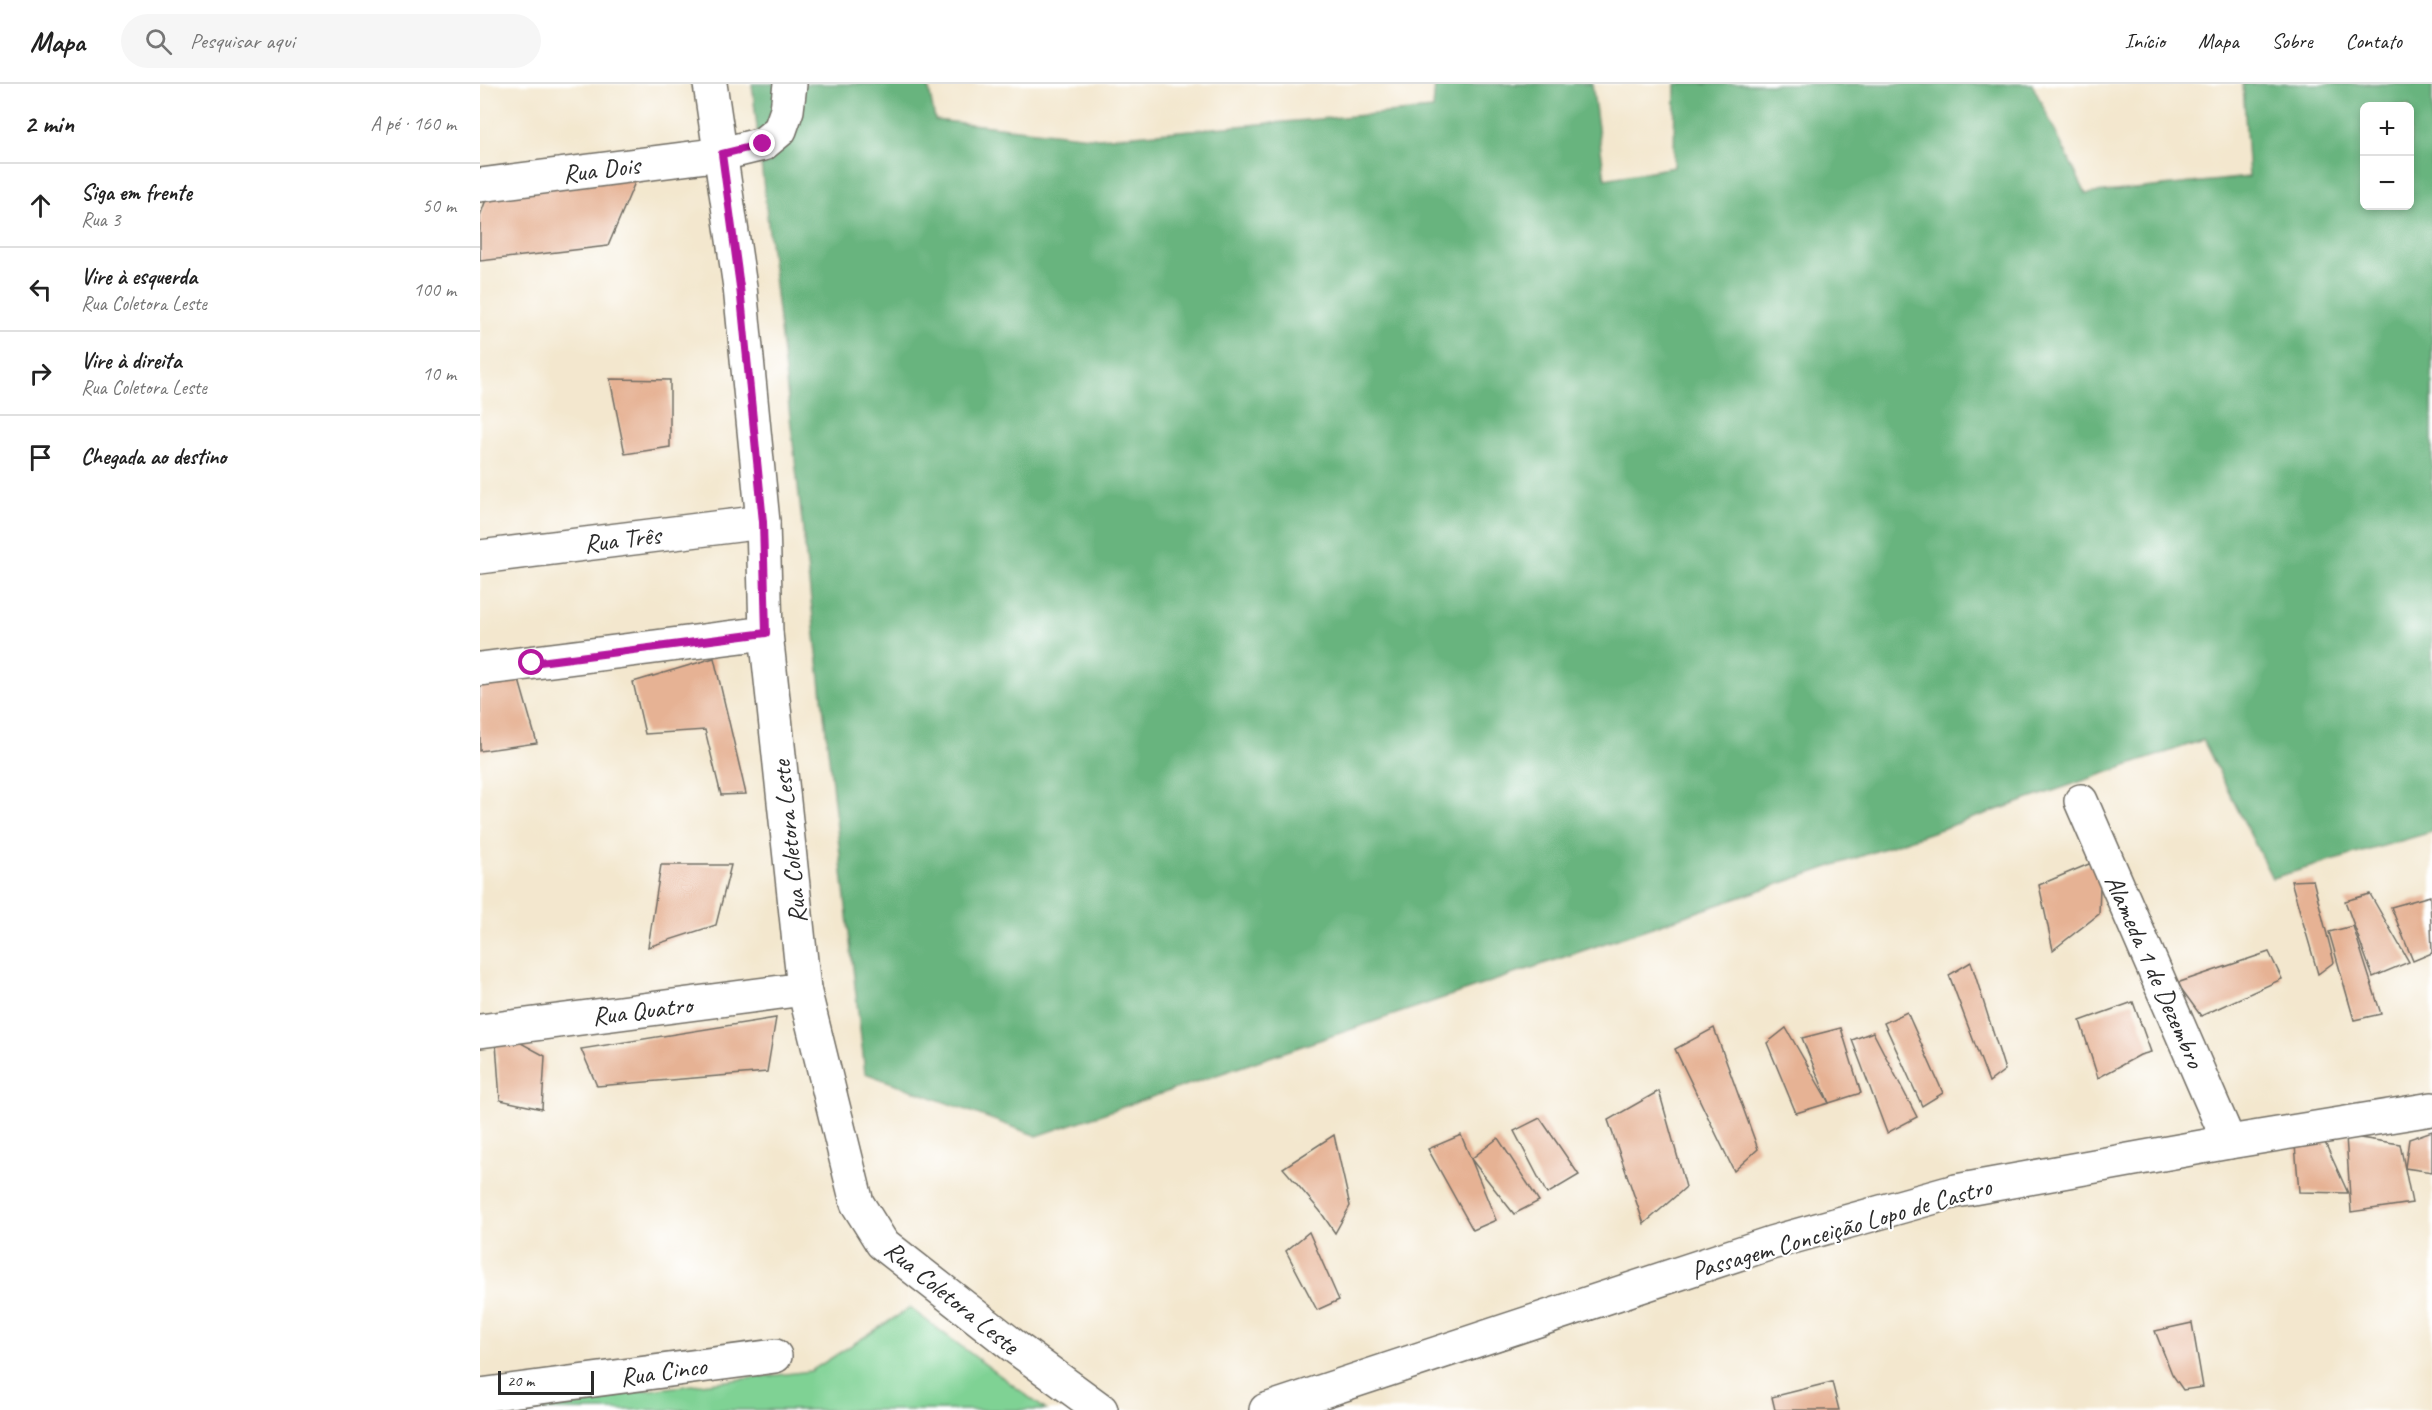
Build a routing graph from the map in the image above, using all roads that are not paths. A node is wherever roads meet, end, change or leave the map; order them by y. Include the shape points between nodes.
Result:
1 (710, 84) edge
2 (790, 84) edge
3 (722, 154) junction
4 (480, 185) edge
5 (763, 522) junction
6 (480, 557) edge
7 (766, 633) junction
8 (480, 669) edge
9 (2081, 801) dead end
10 (804, 989) junction
11 (480, 1031) edge
12 (2432, 1109) edge
13 (2229, 1142) junction
14 (775, 1356) dead end
15 (480, 1395) edge
16 (1101, 1410) edge
17 (1266, 1410) edge

1 - 3 street, Rua Coletora Leste
2 - 3 street via 780,130 763,144
3 - 4 street, Rua Dois
3 - 5 street, Rua Coletora Leste via 740,287
5 - 6 street, Rua Três
5 - 7 street, Rua Coletora Leste
7 - 8 street
7 - 10 street, Rua Coletora Leste
9 - 13 street, Alameda 1 de Dezembro
10 - 11 street, Rua Quatro
10 - 16 street, Rua Coletora Leste via 857,1203 882,1243
12 - 13 street, Passagem Conceição Lopo de Castro
13 - 17 street, Passagem Conceição Lopo de Castro via 1956,1191 1771,1243
14 - 15 street, Rua Cinco

